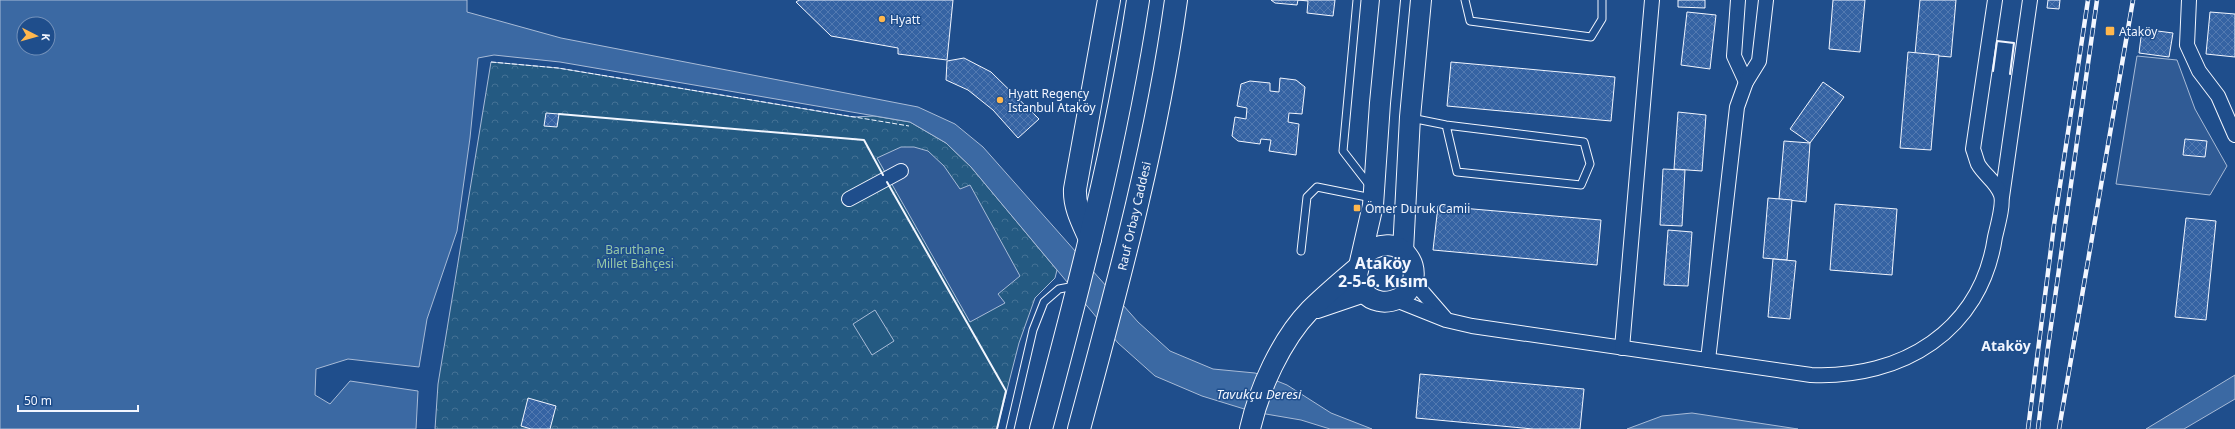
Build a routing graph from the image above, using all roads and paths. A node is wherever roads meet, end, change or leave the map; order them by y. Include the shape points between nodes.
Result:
1 (1107, 0) edge
2 (1138, 0) edge
3 (1176, 0) edge
4 (1357, 0) edge
5 (1390, 0) edge
6 (1421, 0) edge
7 (1465, 0) edge
8 (1602, 0) edge
9 (1652, 0) edge
10 (1738, 0) edge
11 (1766, 0) edge
12 (1995, 0) edge
13 (2030, 0) edge
14 (2189, 0) edge
15 (1746, 82) junction
16 (2218, 96) junction
17 (1380, 103) junction
18 (2235, 107) edge
19 (1411, 112) junction
20 (1446, 126) junction
21 (2235, 135) edge
22 (901, 171) dead end
23 (1374, 195) junction
24 (2002, 197) junction
25 (849, 199) dead end
26 (1090, 239) junction
27 (1301, 251) dead end
28 (1404, 251) junction
29 (1360, 262) junction
30 (1413, 281) junction
31 (1080, 285) junction
32 (1364, 292) junction
33 (1396, 300) junction
34 (1309, 311) junction
35 (1446, 320) junction
36 (1622, 348) junction
37 (1708, 360) junction
38 (1252, 421) edge
39 (1010, 429) edge
40 (1041, 429) edge
41 (1079, 429) edge
42 (1243, 429) edge

1 - 26 highway via 1074,198
2 - 26 highway via 1128,62
3 - 41 highway, Rauf Orbay Caddesi via 1164,74 1126,252
4 - 23 lane via 1343,151
5 - 17 street
6 - 19 street
7 - 8 lane via 1470,21 1591,37 1602,19
9 - 36 street
10 - 15 street via 1734,56
11 - 15 street via 1759,61
12 - 24 street via 1973,150 1978,164 1996,185
13 - 24 street
14 - 16 street via 2187,44 2199,71
15 - 37 street via 1737,107
16 - 18 street
16 - 21 street
17 - 19 street
17 - 23 street
19 - 20 lane
19 - 28 street
20 - 20 lane via 1457,172 1582,185 1590,164 1584,142
22 - 25 street
23 - 27 lane via 1317,187 1311,191 1307,197
23 - 29 street
24 - 37 street via 1984,282 1968,309 1932,344 1861,373 1834,376
26 - 31 highway
28 - 29 street via 1385,244 1377,246
28 - 30 street via 1412,264
29 - 32 street via 1357,275
29 - 34 street
30 - 33 street via 1409,289
30 - 35 street
31 - 39 lane via 1059,289 1044,302 1033,330
31 - 40 highway
32 - 33 street via 1381,302
32 - 34 street
33 - 35 street
34 - 38 street via 1267,377
35 - 36 street
36 - 37 street
38 - 42 street

